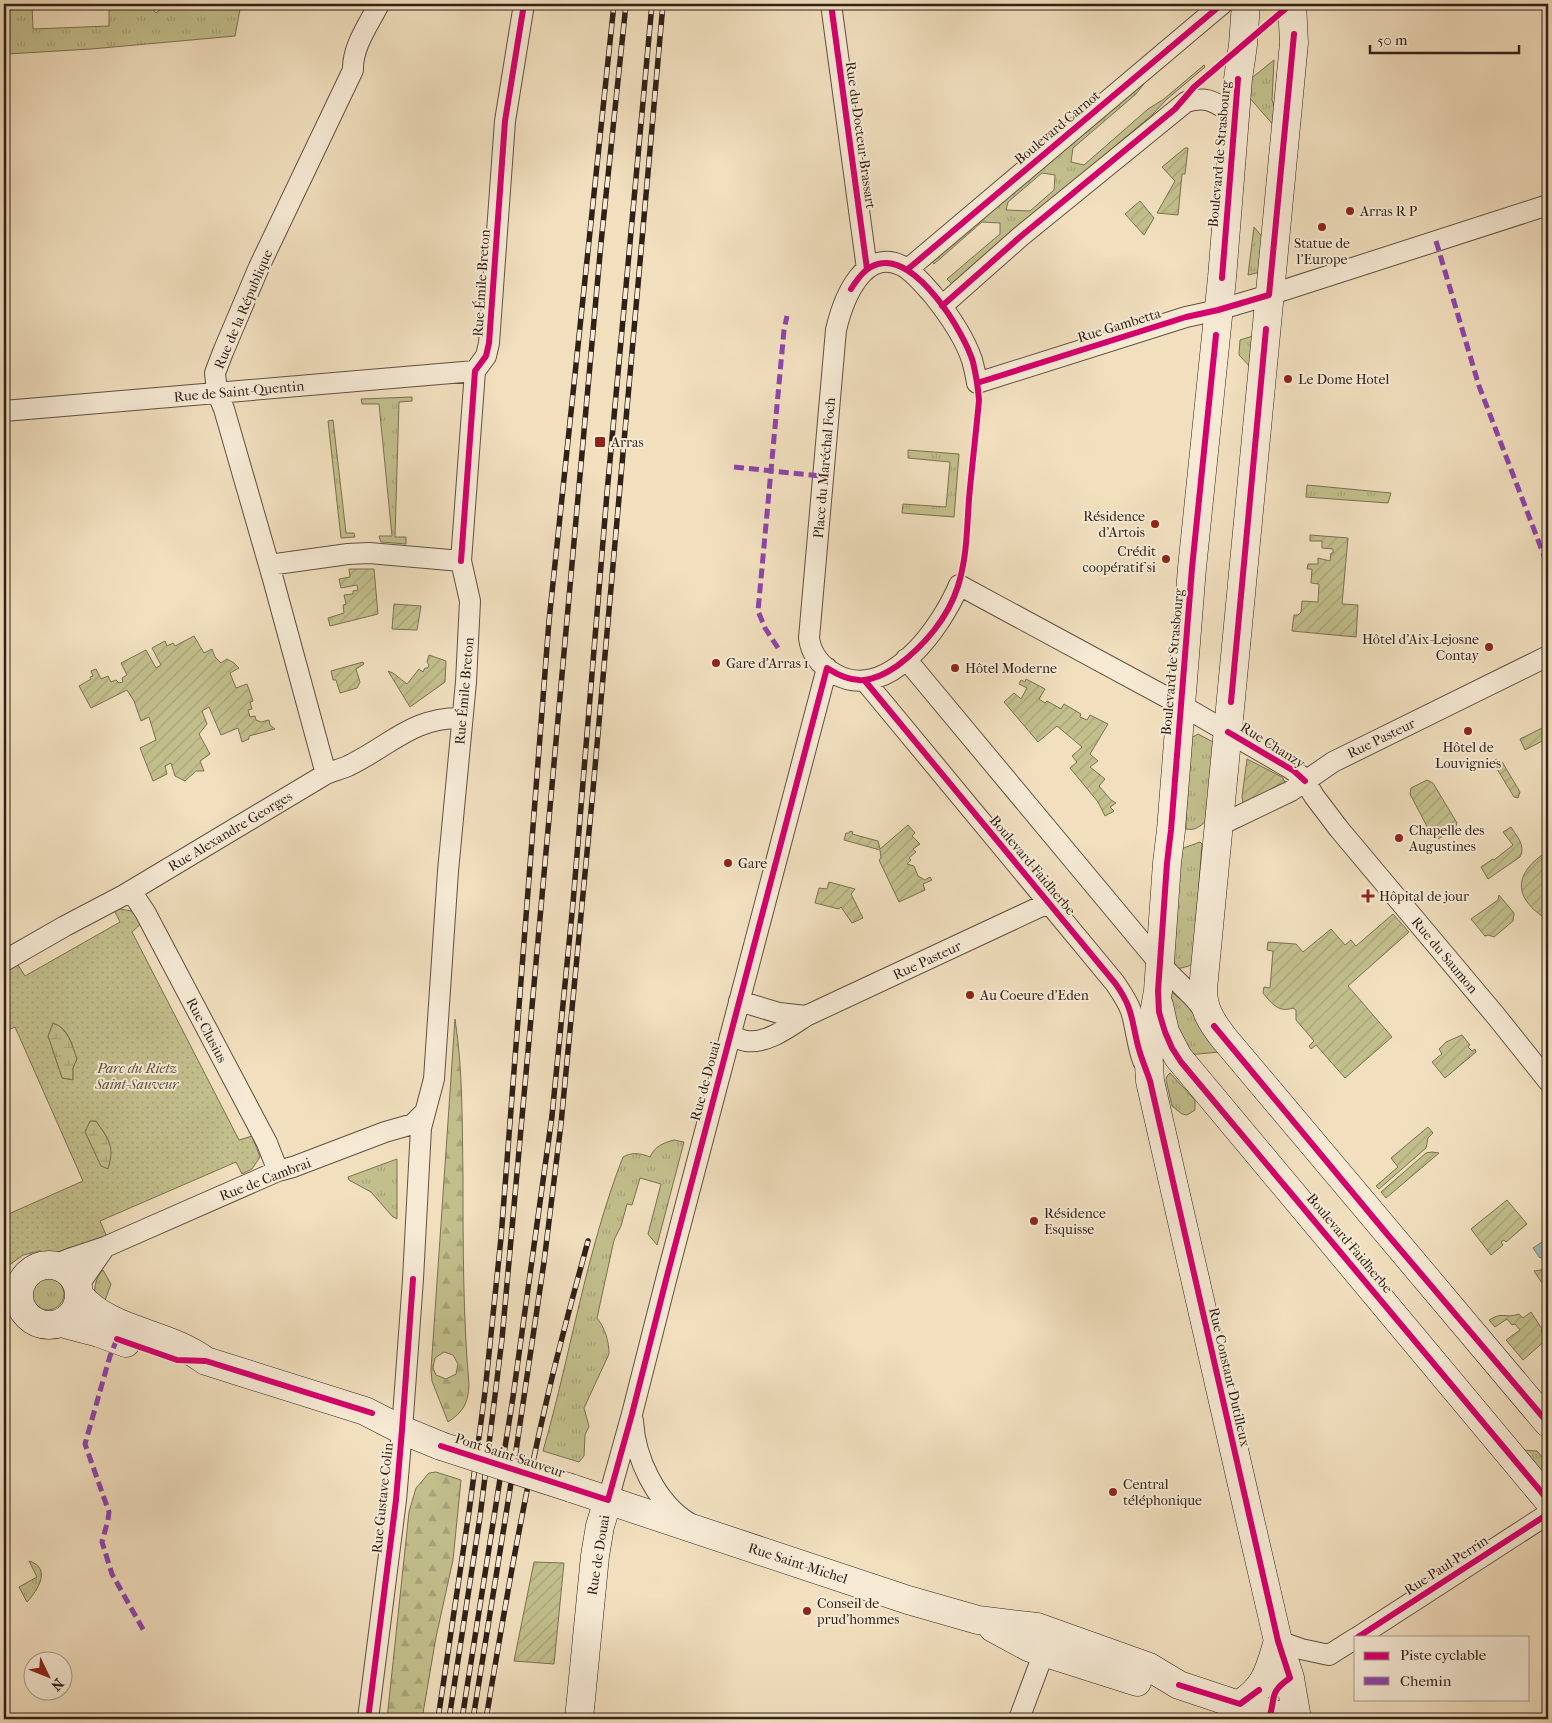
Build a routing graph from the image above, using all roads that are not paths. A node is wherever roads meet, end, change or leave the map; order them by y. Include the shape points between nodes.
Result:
1 (379, 4) edge
2 (524, 4) edge
3 (831, 4) edge
4 (1222, 4) edge
5 (1246, 4) edge
6 (1261, 4) edge
7 (1292, 4) edge
8 (1243, 45) junction
9 (1235, 115) junction
10 (1548, 205) edge
11 (867, 269) junction
12 (908, 269) junction
13 (1269, 295) junction
14 (942, 306) junction
15 (1218, 310) junction
16 (475, 371) junction
17 (217, 392) junction
18 (4, 412) edge
19 (461, 561) junction
20 (269, 565) junction
21 (1548, 656) edge
22 (906, 659) junction
23 (827, 668) junction
24 (865, 681) junction
25 (1181, 705) junction
26 (462, 718) junction
27 (1228, 732) junction
28 (326, 774) junction
29 (1305, 781) junction
30 (1218, 826) junction
31 (131, 891) junction
32 (1048, 903) junction
33 (4, 961) edge
34 (1160, 964) junction
35 (1158, 991) junction
36 (739, 1001) junction
37 (806, 1016) junction
38 (1211, 1020) junction
39 (730, 1036) junction
40 (1150, 1081) junction
41 (1548, 1081) edge
42 (424, 1113) junction
43 (278, 1171) junction
44 (105, 1248) junction
45 (54, 1266) junction
46 (15, 1278) edge
47 (79, 1290) junction
48 (13, 1309) edge
49 (61, 1323) junction
50 (206, 1361) junction
51 (632, 1414) junction
52 (1548, 1423) edge
53 (402, 1430) junction
54 (571, 1488) joint
55 (608, 1500) junction
56 (1548, 1500) edge
57 (1548, 1514) edge
58 (703, 1532) junction
59 (978, 1620) junction
60 (1359, 1636) edge
61 (1354, 1639) edge
62 (1076, 1640) junction
63 (1278, 1641) junction
64 (1044, 1652) junction
65 (1179, 1685) junction
66 (1240, 1704) junction
67 (368, 1719) edge
68 (579, 1719) edge
69 (1020, 1719) edge
70 (1295, 1719) edge
71 (1306, 1719) edge
72 (1310, 1719) edge

1 - 17 street, Rue de la République via 356,50 353,70 259,267 223,352 215,373
2 - 16 street, Rue Émile Breton via 505,121 489,343 486,356
3 - 11 street, Rue du Docteur Brassart
4 - 12 street, Boulevard Carnot
5 - 8 main road, Boulevard de Strasbourg
6 - 8 main road
7 - 13 main road via 1294,43
8 - 9 main road, Boulevard de Strasbourg
9 - 14 street via 1202,98 1175,109
9 - 15 main road, Boulevard de Strasbourg
10 - 13 street, Rue Gambetta
11 - 12 street via 889,262
11 - 23 street, Place du Maréchal Foch via 851,289 836,330 809,638 814,655
12 - 14 street
13 - 15 street, Rue Gambetta
13 - 27 main road
14 - 15 street, Rue Gambetta via 966,346 977,383
15 - 25 main road, Boulevard de Strasbourg
16 - 17 street, Rue de Saint-Quentin
16 - 19 street, Rue Émile Breton
17 - 18 street, Rue de Saint-Quentin
17 - 20 street, Rue de la République
19 - 20 street via 369,553
19 - 26 street, Rue Émile Breton via 470,601
20 - 28 street, Rue de la République
21 - 29 street, Rue Pasteur via 1333,762
22 - 24 street
22 - 25 street, Rue Chanzy via 938,624 959,585
22 - 34 street
23 - 24 street, Place du Maréchal Foch via 846,678
23 - 36 street, Rue de Douai
24 - 32 street, Boulevard Faidherbe
25 - 27 street, Rue Chanzy
25 - 34 main road, Boulevard de Strasbourg
26 - 28 street, Rue Alexandre Georges via 444,718 418,725 348,766
26 - 42 street, Rue Émile Breton via 434,1079
27 - 29 street, Rue Chanzy via 1294,771
27 - 30 main road
28 - 31 street, Rue Alexandre Georges
29 - 30 street, Rue Pasteur via 1282,796
29 - 41 street, Rue du Saumon via 1339,829
30 - 38 main road via 1203,989 1204,1007
31 - 33 street, Rue Alexandre Georges
31 - 43 street, Rue Clusius via 267,1143
32 - 37 street, Rue Pasteur
32 - 40 street, Boulevard Faidherbe via 1125,998
34 - 35 main road, Boulevard de Strasbourg
34 - 38 street
35 - 40 main road, Rue Constant Dutilleux via 1148,1046
35 - 56 main road, Boulevard Faidherbe via 1163,1027 1178,1057
36 - 37 street via 779,1013
36 - 39 street, Rue de Douai
37 - 39 street, Rue Pasteur via 760,1040 746,1041
38 - 52 main road
39 - 51 street, Rue de Douai
40 - 63 main road, Rue Constant Dutilleux
42 - 43 street, Rue de Cambrai via 413,1124
42 - 53 street, Rue Gustave Colin
43 - 44 street, Rue de Cambrai
44 - 45 street, Rue de Cambrai
44 - 47 street
45 - 46 main road via 39,1267
45 - 47 main road via 65,1269
46 - 48 main road via 22,1283 19,1301
47 - 49 main road via 74,1311
47 - 50 main road via 105,1317 186,1348
48 - 49 main road via 39,1324
49 - 50 main road via 177,1360
50 - 53 main road, Pont Saint-Sauveur via 365,1411
51 - 55 street, Rue de Douai
51 - 58 street, Rue Saint-Michel via 637,1447 652,1482 674,1511
53 - 54 main road, Pont Saint-Sauveur, bridge
53 - 67 street, Rue Gustave Colin
54 - 55 main road, Rue Saint-Michel
55 - 58 main road, Rue Saint-Michel
55 - 68 main road, Rue de Douai via 595,1556
57 - 60 street, Rue Paul Perrin
58 - 59 main road, Rue Saint-Michel
59 - 62 main road, Rue Saint-Michel via 1037,1627
59 - 64 main road, Rue Saint-Michel via 1030,1648
61 - 63 street, Rue Paul Perrin via 1329,1655
62 - 64 street via 1056,1643
62 - 65 main road, Rue Saint-Michel via 1149,1666
63 - 66 main road via 1259,1690
63 - 70 main road, Rue Constant Dutilleux via 1290,1678
64 - 65 main road, Rue Saint-Michel via 1149,1687
64 - 69 street
65 - 66 main road, Rue Saint-Michel
66 - 70 main road, Rue Saint-Michel
71 - 72 main road

